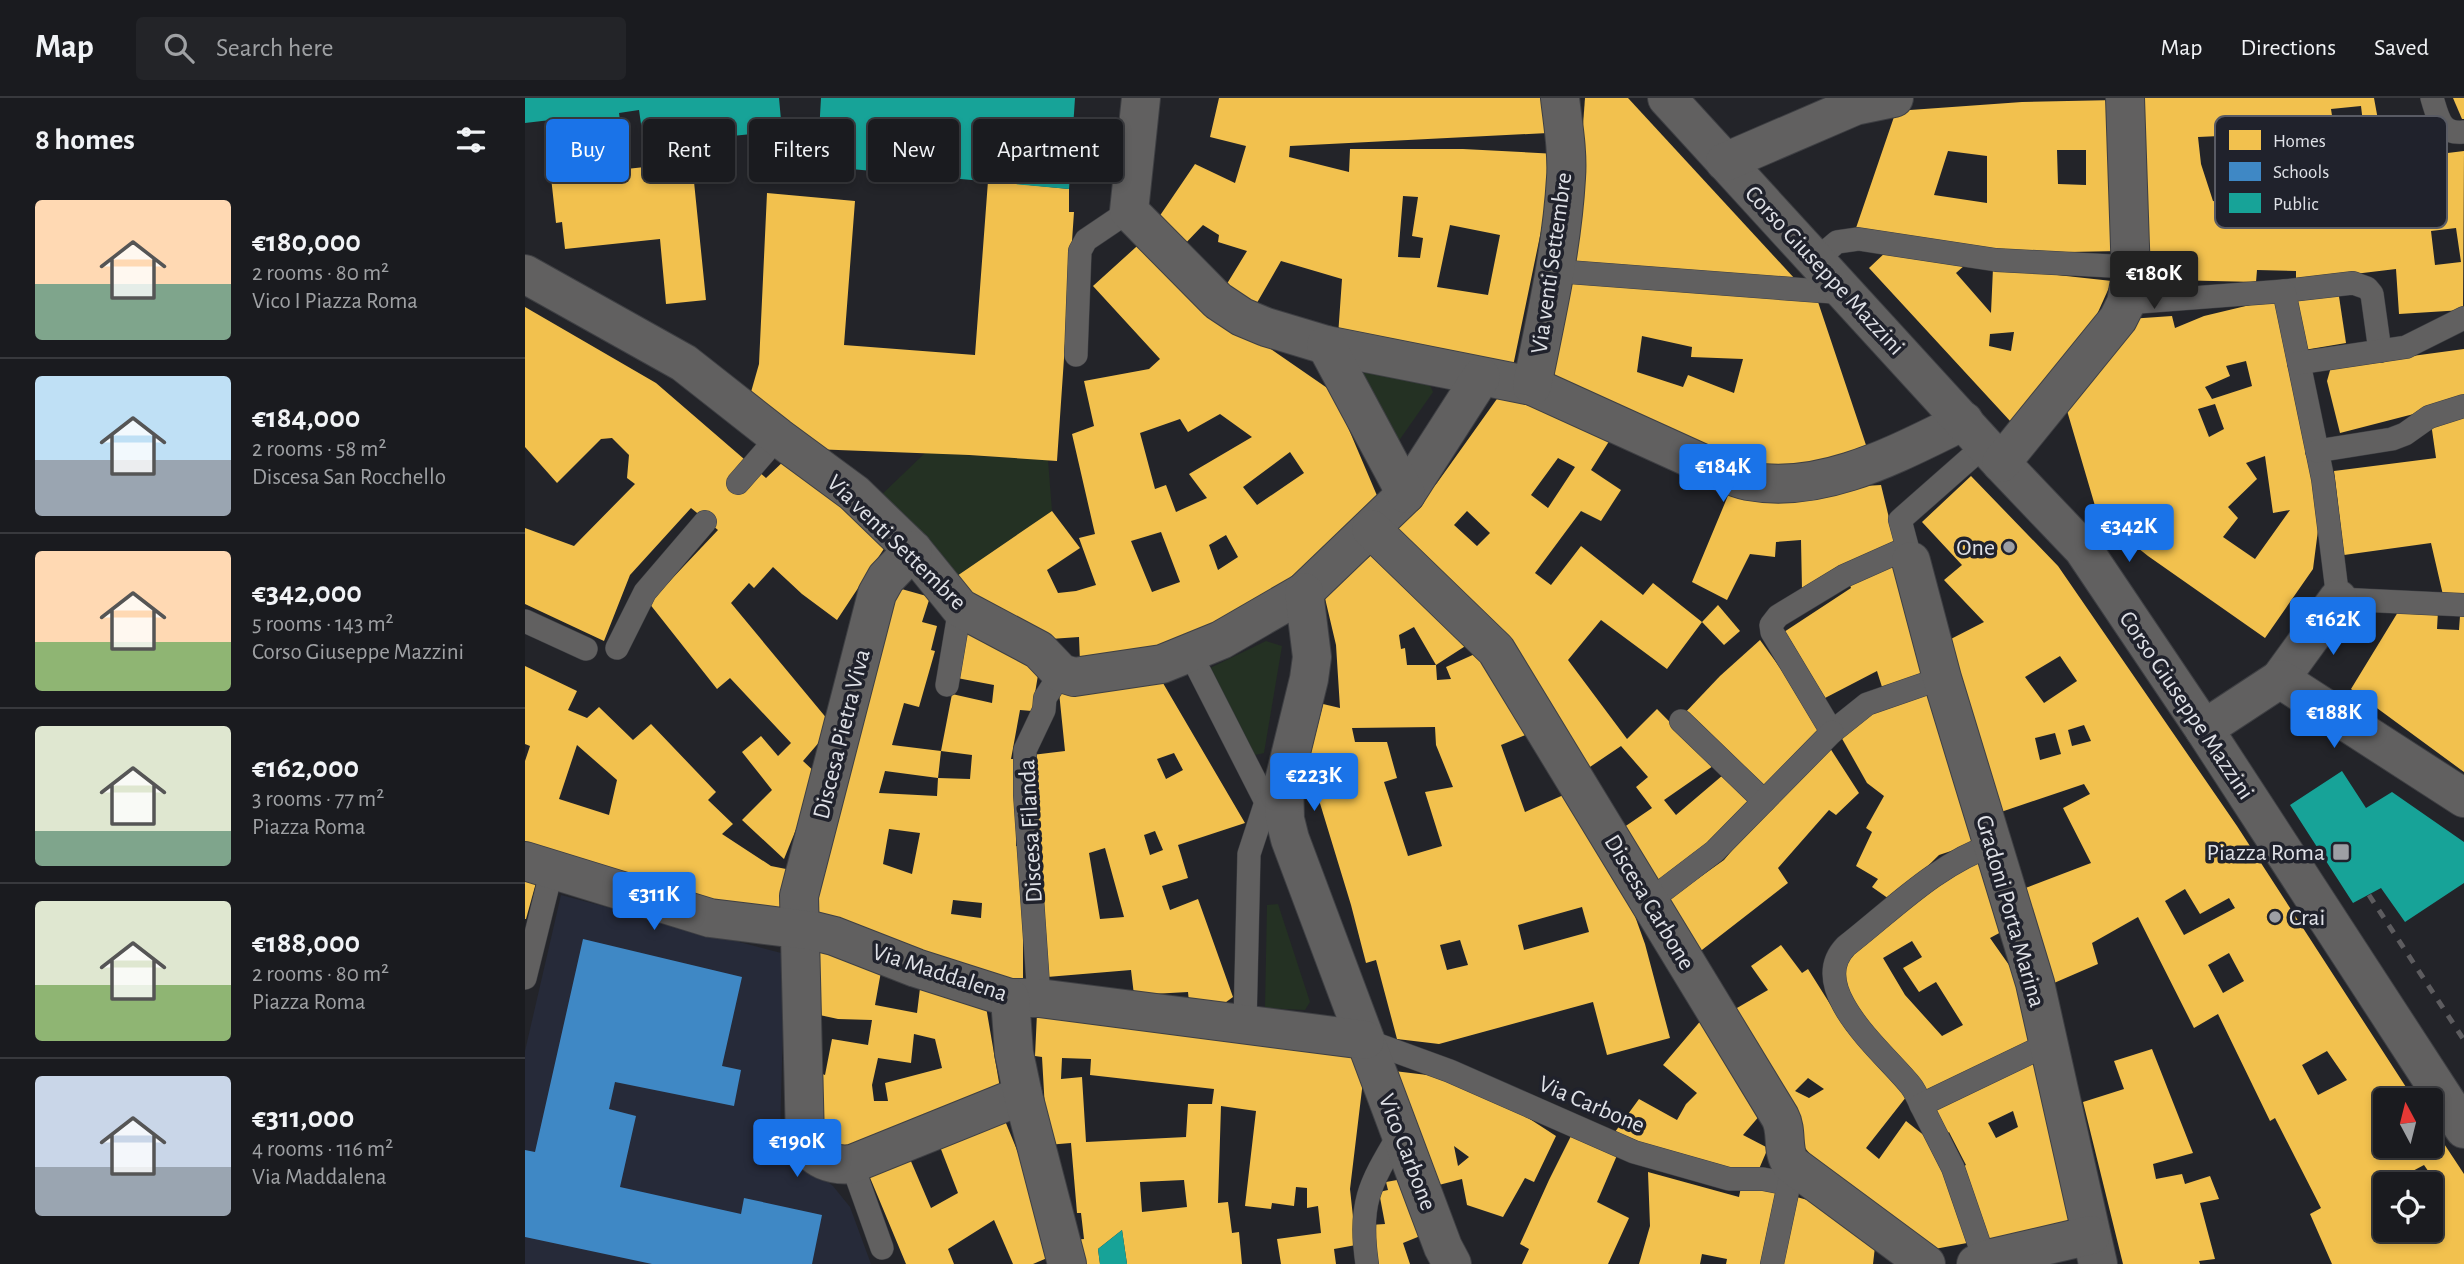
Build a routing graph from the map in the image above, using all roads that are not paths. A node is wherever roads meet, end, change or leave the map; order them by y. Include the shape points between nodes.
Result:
1 (1140, 98) edge
2 (1560, 98) edge
3 (1667, 98) edge
4 (1894, 98) edge
5 (2125, 98) edge
6 (2432, 98) edge
7 (2438, 116) edge
8 (2447, 130) edge
9 (2464, 132) edge
10 (1725, 162) junction
11 (1129, 211) junction
12 (1816, 260) junction
13 (1555, 271) junction
14 (525, 274) edge
15 (2129, 285) junction
16 (2284, 291) junction
17 (1846, 293) junction
18 (2464, 318) edge
19 (1326, 345) junction
20 (2380, 351) junction
21 (1076, 355) dead end
22 (2299, 363) junction
23 (1482, 377) junction
24 (1532, 386) junction
25 (2464, 405) edge
26 (778, 437) junction
27 (1983, 443) junction
28 (2317, 451) junction
29 (738, 483) dead end
30 (1406, 494) junction
31 (705, 522) dead end
32 (1371, 529) junction
33 (913, 550) junction
34 (1909, 555) junction
35 (1304, 592) junction
36 (2338, 599) junction
37 (2464, 605) edge
38 (960, 608) junction
39 (525, 621) edge
40 (617, 648) dead end
41 (586, 649) dead end
42 (1190, 653) junction
43 (1061, 673) junction
44 (1942, 678) junction
45 (2280, 679) junction
46 (947, 685) dead end
47 (1681, 721) dead end
48 (2204, 729) junction
49 (1832, 732) junction
50 (2464, 798) edge
51 (1275, 801) junction
52 (1764, 802) junction
53 (1993, 845) junction
54 (539, 865) edge
55 (1647, 902) junction
56 (799, 930) junction
57 (525, 978) edge
58 (1024, 998) junction
59 (1245, 1024) junction
60 (1365, 1040) junction
61 (2048, 1044) junction
62 (1023, 1095) junction
63 (1921, 1105) junction
64 (2464, 1129) edge
65 (1400, 1133) junction
66 (852, 1164) junction
67 (1794, 1177) junction
68 (883, 1248) dead end
69 (2094, 1250) edge
70 (1980, 1262) edge
71 (1064, 1263) edge
72 (1367, 1264) edge
73 (1453, 1264) edge
74 (1772, 1264) edge
75 (1926, 1264) edge

1 - 11 street
2 - 13 street, Via venti Settembre via 1566,177
3 - 10 street, Corso Giuseppe Mazzini
4 - 10 street via 1855,106
5 - 15 street
6 - 7 lane
8 - 9 lane
10 - 12 street, Corso Giuseppe Mazzini
11 - 19 street via 1218,300 1242,317
11 - 21 lane via 1086,240 1080,251
12 - 15 lane via 1837,242 1858,239
12 - 17 street, Corso Giuseppe Mazzini
13 - 17 lane
13 - 24 street, Via venti Settembre
14 - 26 street, Via venti Settembre via 684,363
15 - 16 lane
15 - 27 street via 2118,319
16 - 20 lane via 2353,283 2367,288 2372,294
16 - 22 lane
17 - 27 street, Corso Giuseppe Mazzini
18 - 20 lane via 2417,343
19 - 23 street
19 - 30 street
20 - 22 lane
22 - 28 lane
23 - 24 street
23 - 30 street
24 - 27 street via 1747,481 1777,484
25 - 28 lane via 2429,417 2392,439
26 - 29 lane
26 - 33 street, Via venti Settembre via 854,493
27 - 34 lane via 1900,520
27 - 48 street, Corso Giuseppe Mazzini via 2083,549
28 - 36 lane
30 - 32 street
31 - 40 lane via 645,592
32 - 35 street
32 - 55 street, Discesa Carbone via 1496,650
33 - 38 street, Via venti Settembre
33 - 56 street, Discesa Pietra Viva via 877,594 799,896
34 - 44 street, Gradoni Porta Marina
34 - 49 lane via 1844,576 1778,616 1771,625
35 - 42 street
35 - 51 street, Vico Carbone via 1312,657 1309,679
36 - 37 lane
36 - 45 street
38 - 43 street, Via venti Settembre via 1039,650
38 - 46 lane
39 - 41 lane
42 - 43 street via 1162,664 1075,677
42 - 51 lane
43 - 58 lane, Discesa Filanda via 1045,698 1025,750
44 - 49 lane via 1867,704
44 - 53 street, Gradoni Porta Marina
45 - 48 street
45 - 50 street
47 - 52 lane
48 - 64 street, Corso Giuseppe Mazzini
49 - 52 lane
51 - 59 lane via 1249,854
51 - 60 street, Vico Carbone
52 - 55 lane via 1715,851
53 - 61 street, Gradoni Porta Marina via 2035,983
53 - 63 lane via 1948,865 1838,954 1834,972 1838,994 1854,1024 1913,1088
54 - 56 street, Via Maddalena via 710,918
54 - 57 lane
55 - 67 street, Discesa Carbone via 1780,1117
56 - 58 street, Via Maddalena via 834,936 916,968
56 - 66 street, Discesa Pietra Viva via 805,1140 821,1159
58 - 59 street, Via Maddalena
58 - 62 street, Discesa Filanda via 1014,1053
59 - 60 street, Via Maddalena
60 - 65 street, Vico Carbone
60 - 67 lane, Via Carbone via 1451,1071 1634,1152 1729,1179
61 - 63 lane
61 - 69 street, Gradoni Porta Marina
62 - 66 street
62 - 71 street, Discesa Filanda
63 - 70 lane via 1953,1168
65 - 72 lane via 1367,1194
65 - 73 street, Vico Carbone
66 - 68 lane
67 - 74 lane
67 - 75 street, Discesa Carbone
69 - 70 street

